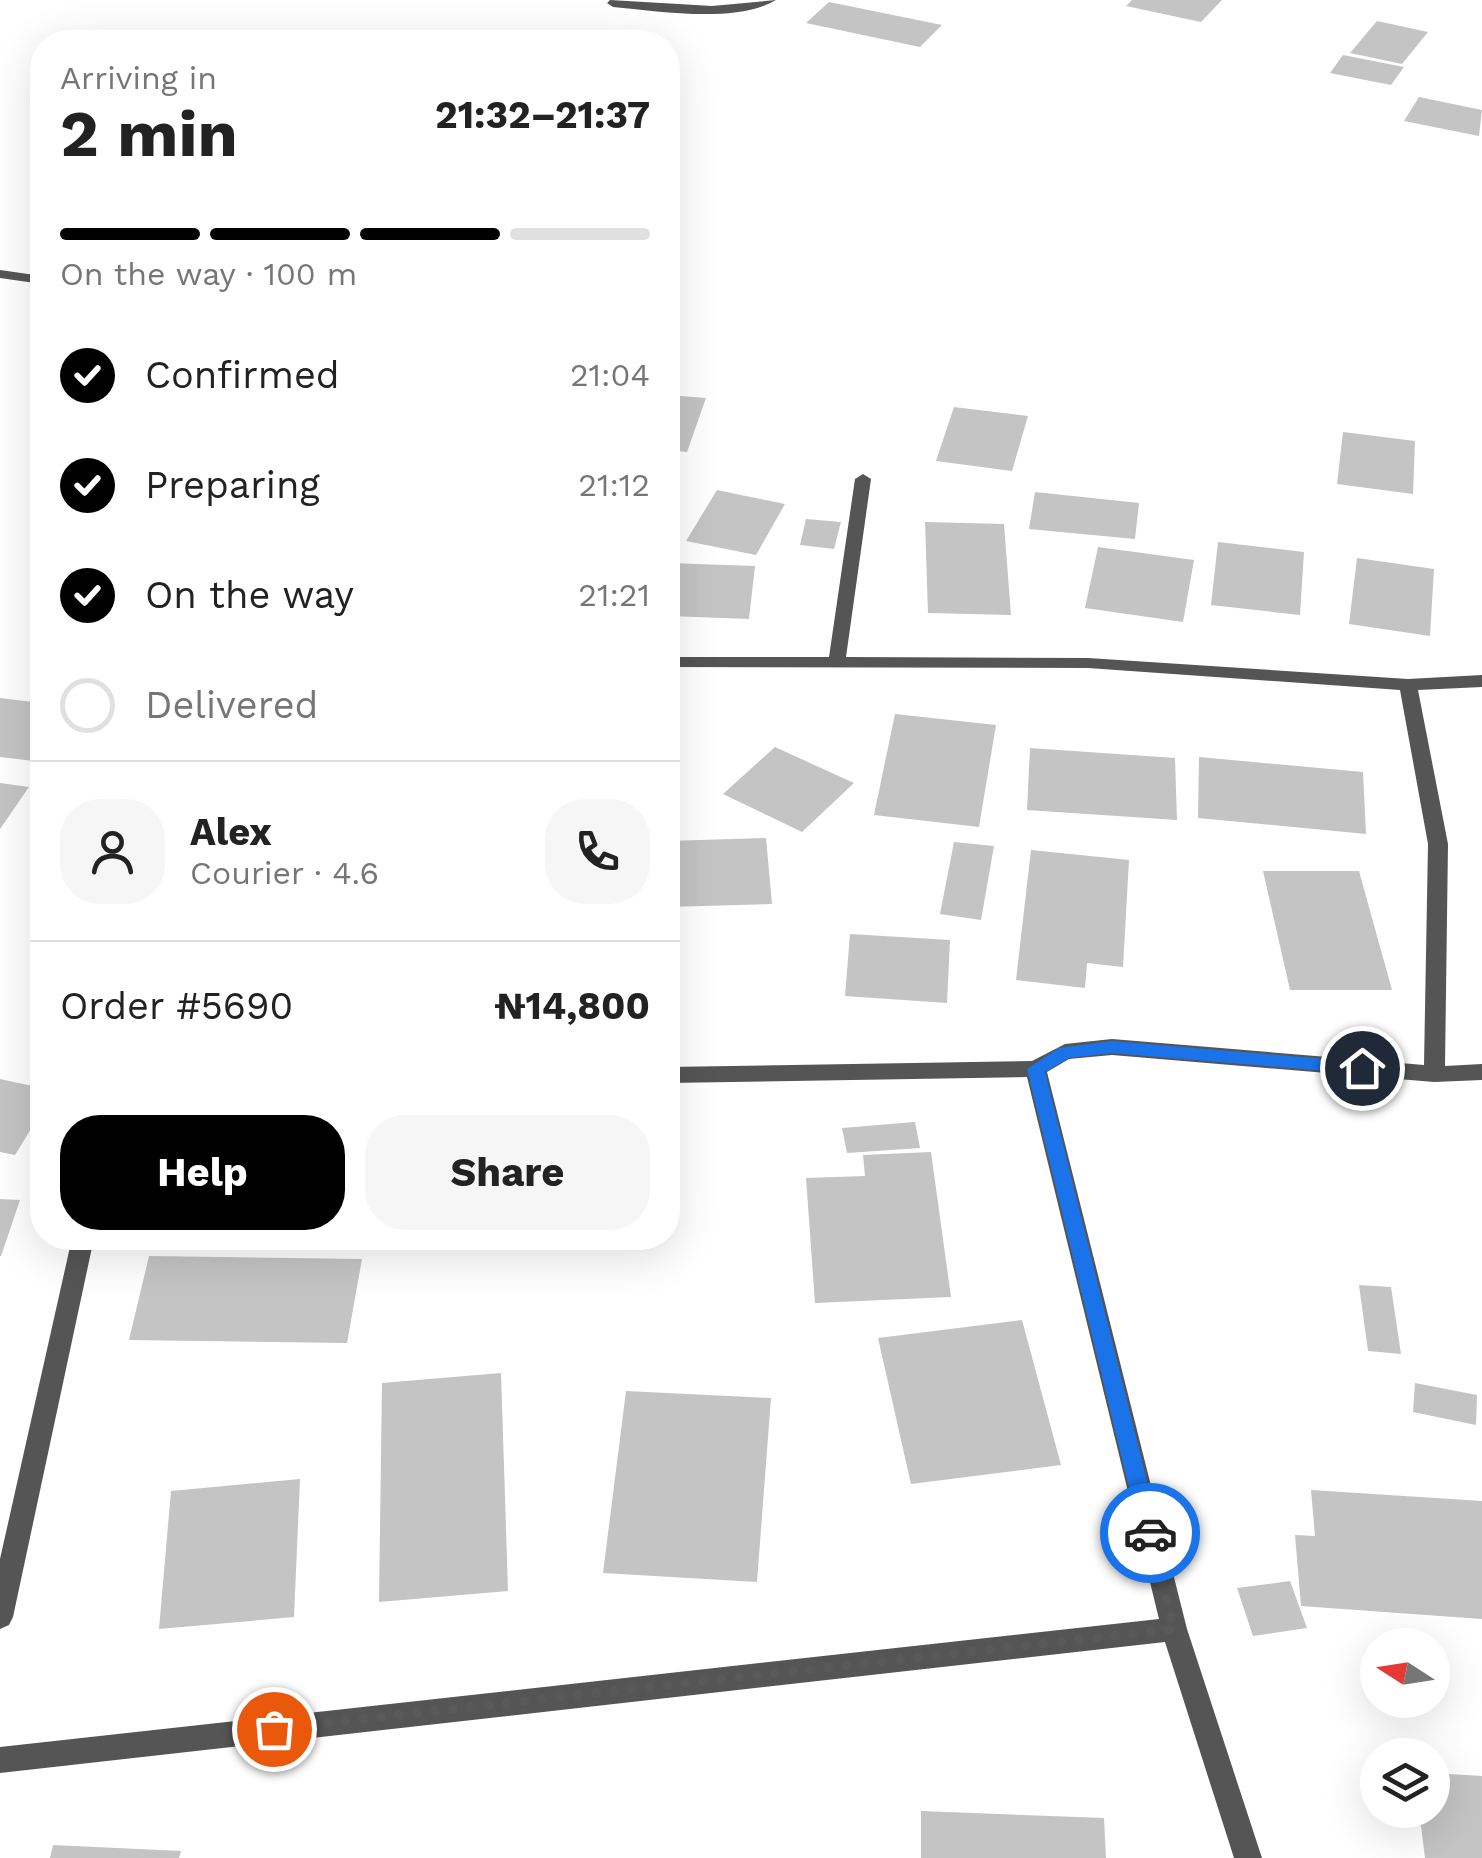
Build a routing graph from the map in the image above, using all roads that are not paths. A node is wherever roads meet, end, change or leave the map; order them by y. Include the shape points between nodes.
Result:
1 (770, 0) edge
2 (613, 3) dead end
3 (0, 274) edge
4 (30, 278) edge
5 (864, 479) dead end
6 (837, 660) junction
7 (680, 662) edge
8 (1482, 681) edge
9 (1408, 685) junction
10 (1036, 1069) junction
11 (1482, 1072) edge
12 (1434, 1074) junction
13 (680, 1075) edge
14 (80, 1250) edge
15 (0, 1617) edge
16 (1174, 1629) junction
17 (0, 1760) edge
18 (1248, 1858) edge

1 - 2 street via 692,10
3 - 4 street
5 - 6 street
6 - 7 street
6 - 9 street via 1088,663
8 - 9 street
9 - 12 street via 1438,844
10 - 12 street via 1065,1052 1112,1047
10 - 13 street
10 - 16 street
11 - 12 street
14 - 15 street
16 - 17 street
16 - 18 street

